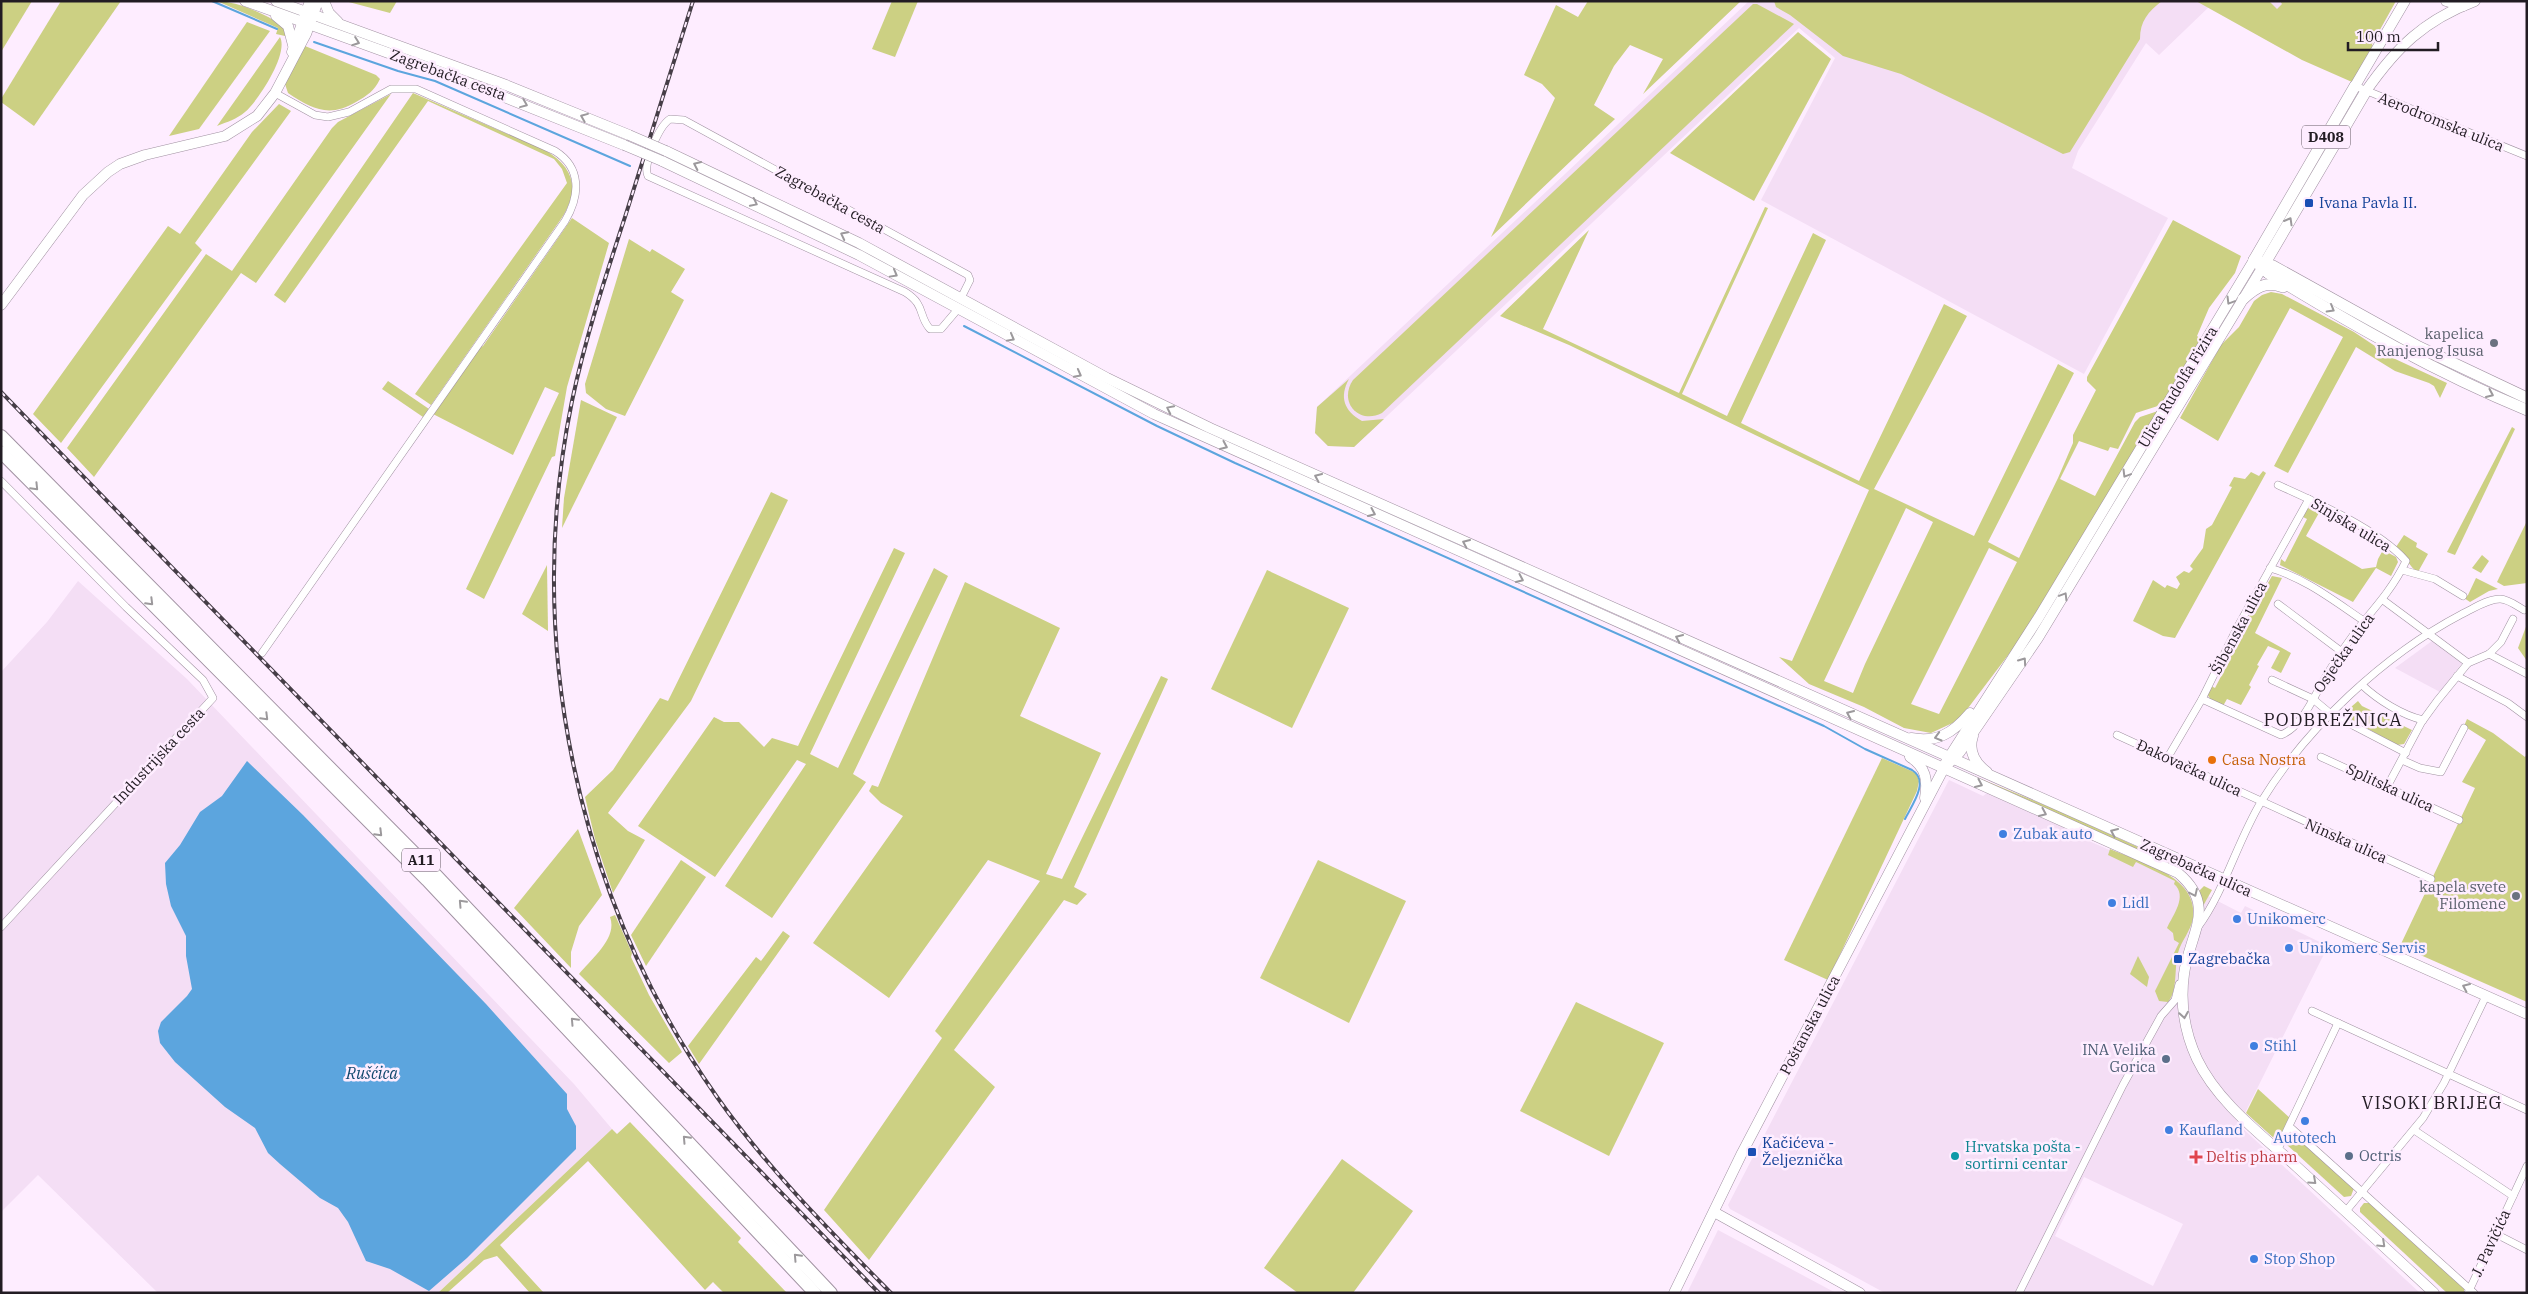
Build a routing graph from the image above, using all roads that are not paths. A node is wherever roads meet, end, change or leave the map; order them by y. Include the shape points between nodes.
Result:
1 (245, 1) edge
2 (276, 1) edge
3 (310, 1) edge
4 (318, 1) edge
5 (324, 1) edge
6 (2405, 1) edge
7 (2446, 1) edge
8 (2475, 1) edge
9 (2463, 6) junction
10 (272, 12) junction
11 (308, 19) junction
12 (340, 25) junction
13 (293, 45) junction
14 (291, 60) junction
15 (2355, 86) junction
16 (2366, 92) junction
17 (275, 93) junction
18 (626, 140) junction
19 (664, 156) junction
20 (2527, 156) edge
21 (2277, 241) junction
22 (2260, 264) junction
23 (2305, 289) junction
24 (961, 298) junction
25 (2243, 299) junction
26 (1, 305) edge
27 (958, 309) junction
28 (2527, 398) edge
29 (2527, 410) edge
30 (1, 436) edge
31 (1, 452) edge
32 (1, 481) edge
33 (2278, 485) dead end
34 (2309, 499) junction
35 (2270, 568) junction
36 (2402, 570) junction
37 (2463, 596) dead end
38 (2383, 600) junction
39 (2278, 604) dead end
40 (2524, 610) dead end
41 (2513, 619) dead end
42 (2364, 621) junction
43 (2428, 634) junction
44 (2342, 652) junction
45 (262, 653) dead end
46 (2489, 654) junction
47 (2468, 663) junction
48 (2527, 674) edge
49 (2457, 676) junction
50 (2272, 680) dead end
51 (2362, 685) junction
52 (1989, 696) junction
53 (2202, 699) junction
54 (2313, 699) junction
55 (2331, 714) junction
56 (2527, 717) edge
57 (2423, 720) junction
58 (2464, 728) dead end
59 (1975, 730) junction
60 (2117, 735) dead end
61 (1893, 739) junction
62 (2404, 756) junction
63 (2168, 757) junction
64 (2321, 757) dead end
65 (1950, 759) junction
66 (1944, 768) junction
67 (1996, 780) junction
68 (2387, 786) junction
69 (2261, 802) junction
70 (1922, 809) junction
71 (2459, 820) dead end
72 (2142, 856) junction
73 (2431, 879) dead end
74 (2223, 880) junction
75 (1, 926) edge
76 (2197, 927) junction
77 (2185, 968) junction
78 (2486, 996) junction
79 (2312, 1011) dead end
80 (2527, 1014) edge
81 (2338, 1023) junction
82 (2448, 1073) junction
83 (2527, 1110) edge
84 (2290, 1127) junction
85 (2414, 1130) junction
86 (2278, 1149) junction
87 (2527, 1166) edge
88 (2363, 1192) junction
89 (2513, 1196) junction
90 (2346, 1211) junction
91 (1714, 1212) junction
92 (2496, 1234) junction
93 (2527, 1250) edge
94 (2471, 1291) edge
95 (815, 1293) edge
96 (831, 1293) edge
97 (1674, 1293) edge
98 (1860, 1293) edge
99 (2019, 1293) edge
100 (2434, 1293) edge

1 - 10 main road, Zagrebačka cesta
2 - 11 main road, Zagrebačka cesta
3 - 11 main road
4 - 11 main road
5 - 12 main road
6 - 15 main road, Ulica Rudolfa Fizira
7 - 9 main road
8 - 9 main road, Ulica Rudolfa Fizira
9 - 16 main road, Ulica Rudolfa Fizira via 2435,20 2401,46
10 - 11 main road, Zagrebačka cesta
10 - 13 main road via 288,26
11 - 12 main road, Zagrebačka cesta
11 - 13 main road
11 - 14 main road
11 -> 18 main road, Zagrebačka cesta
18 -> 12 main road, Zagrebačka cesta via 506,86
13 - 14 main road
14 - 17 main road
15 - 16 street, Aerodromska ulica
15 - 22 main road, Ulica Rudolfa Fizira / D408
16 - 20 street, Aerodromska ulica
21 -> 16 main road, Ulica Rudolfa Fizira / D408
17 - 26 main road via 257,116 236,131 213,140 145,155 108,172 83,195
17 - 45 street via 315,115 328,117 349,112 391,89 416,89 555,151 570,164 577,190 573,208 565,221
18 - 19 main road, Zagrebačka cesta, bridge
24 -> 19 main road, Zagrebačka cesta via 824,225
19 -> 27 main road, Zagrebačka cesta
21 - 22 main road, Ulica Rudolfa Fizira / D408
21 - 23 main road via 2280,263
22 - 23 main road
22 - 25 main road, Ulica Rudolfa Fizira
22 -> 52 main road, Ulica Rudolfa Fizira
23 - 25 main road via 2268,284 2258,287
23 - 28 main road
23 -> 29 main road via 2417,358
24 - 27 street, Zagrebačka cesta via 970,280 968,276 684,120 670,119 662,128 647,161 648,176 905,292 920,305 930,329 941,329
61 -> 24 main road, Zagrebačka cesta via 1210,428 1116,382
59 -> 25 main road, Ulica Rudolfa Fizira via 2048,622
27 -> 61 main road, Zagrebačka cesta via 1136,405 1207,439
96 -> 30 highway, A11 via 434,873
31 -> 95 highway, A11 via 427,880
32 - 75 street, Industrijska cesta via 203,680 213,698
33 - 34 street, Sinjska ulica
34 - 35 street, Šibenska ulica
34 - 36 street, Sinjska ulica via 2370,532 2399,554 2406,561
35 - 42 street via 2288,573 2320,591
35 - 53 street, Šibenska ulica
36 - 37 street, Sinjska ulica via 2435,579
36 - 38 street, Osječka ulica
38 - 42 street, Osječka ulica
38 - 43 street
39 - 44 street
40 - 43 street via 2503,599 2492,600
41 - 46 street via 2505,637
42 - 44 street, Osječka ulica
43 - 47 street
43 - 51 street
44 - 54 street, Osječka ulica
46 - 47 street
46 - 48 street
47 - 49 street
49 - 56 street
49 - 57 street
50 - 54 street
51 - 55 street
51 - 57 street via 2412,717
52 -> 61 main road via 1957,728 1943,737
52 - 65 main road, Ulica Rudolfa Fizira
53 - 54 street, Osječka ulica via 2281,735 2299,720
53 - 63 street, Šibenska ulica
54 - 55 street
55 - 62 street
55 - 69 street via 2294,756
57 - 62 street
58 - 62 street via 2441,772 2420,768
59 - 65 main road, Ulica Rudolfa Fizira
59 - 67 main road via 1971,745 1973,756 1979,766
60 - 63 street, Đakovačka ulica
61 - 65 main road, Zagrebačka ulica
61 - 66 main road, Zagrebačka ulica
61 - 70 main road via 1924,770 1927,785
62 - 68 street
63 - 69 street, Đakovačka ulica
64 - 68 street, Splitska ulica
65 - 66 main road, Poštanska ulica
65 - 67 main road, Zagrebačka ulica
66 - 70 main road, Poštanska ulica
66 -> 72 main road, Zagrebačka ulica
74 -> 67 main road, Zagrebačka ulica
68 - 71 street, Splitska ulica
69 - 73 street, Ninska ulica
69 - 74 street
70 - 91 main road, Poštanska ulica
72 - 74 main road via 2207,880
72 -> 76 main road, Zagrebačka ulica via 2178,873 2190,885 2199,906
74 - 76 street
78 -> 74 main road, Zagrebačka ulica
76 - 77 main road, Zagrebačka ulica
77 -> 86 main road, Zagrebačka ulica via 2183,1008 2197,1059 2218,1092
77 - 99 street via 2175,1000 2165,1010 2120,1092
78 - 80 main road, Zagrebačka ulica
78 - 82 street
79 - 81 street
81 - 82 street
81 - 84 street
82 - 83 street
82 - 85 street
84 - 86 street
84 - 88 street
85 - 88 street
85 - 89 street
86 -> 90 main road, Zagrebačka ulica
87 - 89 street, J. Pavičića
88 - 90 street
88 - 94 street
89 - 92 street, J. Pavičića
90 -> 100 main road, Zagrebačka ulica
91 - 97 main road, Poštanska ulica
91 - 98 main road
92 - 93 street
92 - 94 street, J. Pavičića

